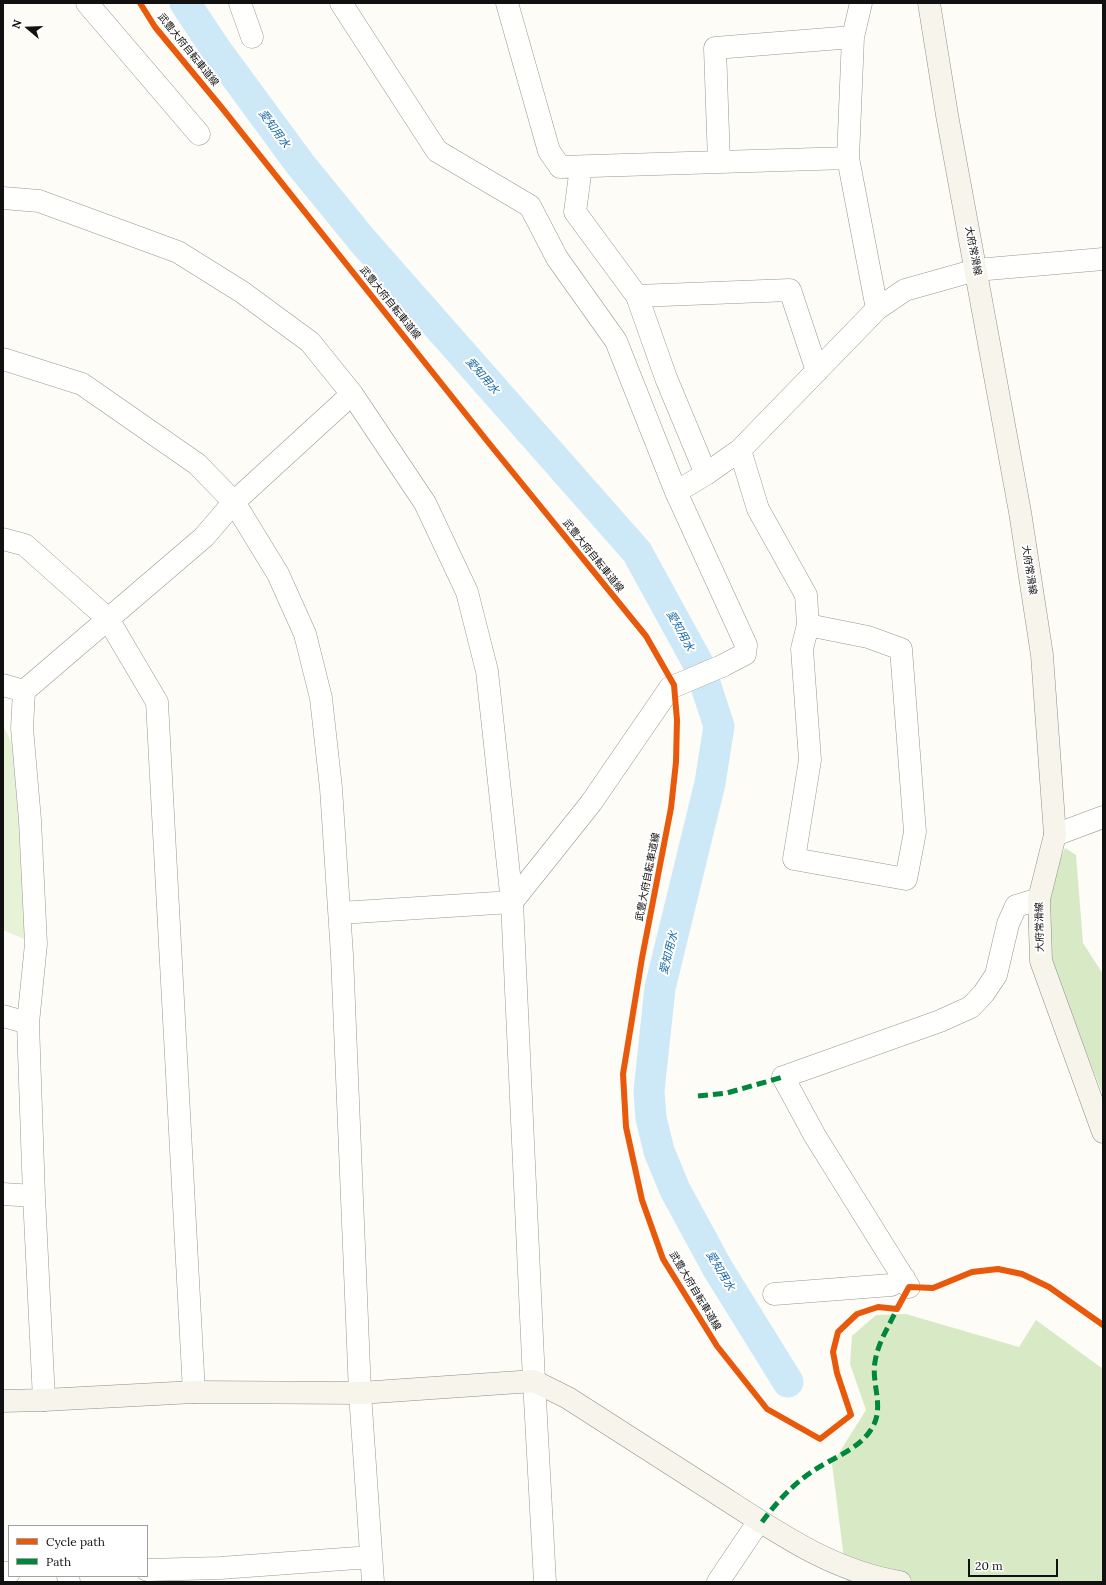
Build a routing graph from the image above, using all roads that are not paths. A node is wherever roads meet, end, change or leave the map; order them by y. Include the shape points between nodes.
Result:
1 (87, 3) edge
2 (240, 3) edge
3 (341, 3) edge
4 (507, 3) edge
5 (862, 3) edge
6 (929, 3) edge
7 (252, 37) dead end
8 (853, 37) junction
9 (199, 134) dead end
10 (848, 158) junction
11 (719, 162) junction
12 (581, 166) junction
13 (3, 198) edge
14 (1103, 259) edge
15 (976, 270) junction
16 (637, 296) junction
17 (877, 309) junction
18 (3, 359) edge
19 (817, 371) junction
20 (352, 394) junction
21 (740, 450) junction
22 (706, 474) junction
23 (676, 492) junction
24 (234, 502) junction
25 (3, 539) edge
26 (108, 619) junction
27 (808, 625) junction
28 (3, 685) edge
29 (24, 691) junction
30 (1103, 817) edge
31 (1055, 835) junction
32 (1039, 899) junction
33 (512, 902) junction
34 (340, 913) junction
35 (3, 1016) edge
36 (28, 1023) junction
37 (1103, 1132) edge
38 (3, 1194) edge
39 (34, 1196) junction
40 (774, 1294) dead end
41 (534, 1381) junction
42 (194, 1392) junction
43 (360, 1393) junction
44 (44, 1400) junction
45 (3, 1401) edge
46 (759, 1521) junction
47 (371, 1558) junction
48 (148, 1570) edge
49 (221, 1575) edge
50 (373, 1582) edge
51 (545, 1582) edge
52 (718, 1582) edge
53 (900, 1582) edge

1 - 9 street
2 - 7 street
3 - 23 street via 437,152 530,206 557,258 616,340
4 - 12 street via 549,151 560,167
5 - 8 street
6 - 15 main road, 大府常滑線
8 - 10 street
8 - 11 street via 715,48
10 - 11 street
10 - 17 street
11 - 12 street
12 - 16 street via 575,212
13 - 20 street via 39,202 178,252 242,292 310,342
14 - 15 street
15 - 17 street via 905,290
15 - 31 main road, 大府常滑線 via 1020,512 1042,655
16 - 19 street via 790,290
16 - 22 street via 666,378
17 - 19 street
18 - 24 street via 82,384 197,464
19 - 21 street
20 - 24 street
20 - 33 street via 425,503 467,592 487,671
21 - 22 street
21 - 27 street via 758,509 806,595
22 - 23 street
23 - 33 street, bridge via 746,645 745,654 670,688 591,803
24 - 26 street via 204,536
24 - 34 street via 278,574 305,634 321,698 331,788
25 - 26 street via 25,545
26 - 29 street
26 - 42 street via 157,702
27 - 27 street via 802,649 810,760 794,858 906,879 915,832 901,649 868,637
28 - 29 street
29 - 36 street via 22,728 30,820 36,944
30 - 31 street
31 - 32 main road, 大府常滑線
32 - 37 main road, 大府常滑線 via 1041,961
32 - 40 street via 1016,906 1008,924 996,975 984,993 970,1007 940,1021 782,1077 815,1136 907,1282
33 - 34 street
33 - 41 street
34 - 43 street
35 - 36 street
36 - 39 street
38 - 39 street
39 - 44 street
41 - 43 main road
41 - 46 main road via 568,1398
41 - 51 street
42 - 43 main road
42 - 44 main road
43 - 47 street
44 - 45 main road
46 - 52 street
46 - 53 main road via 810,1551 851,1569
47 - 49 street
47 - 50 street
48 - 49 street

